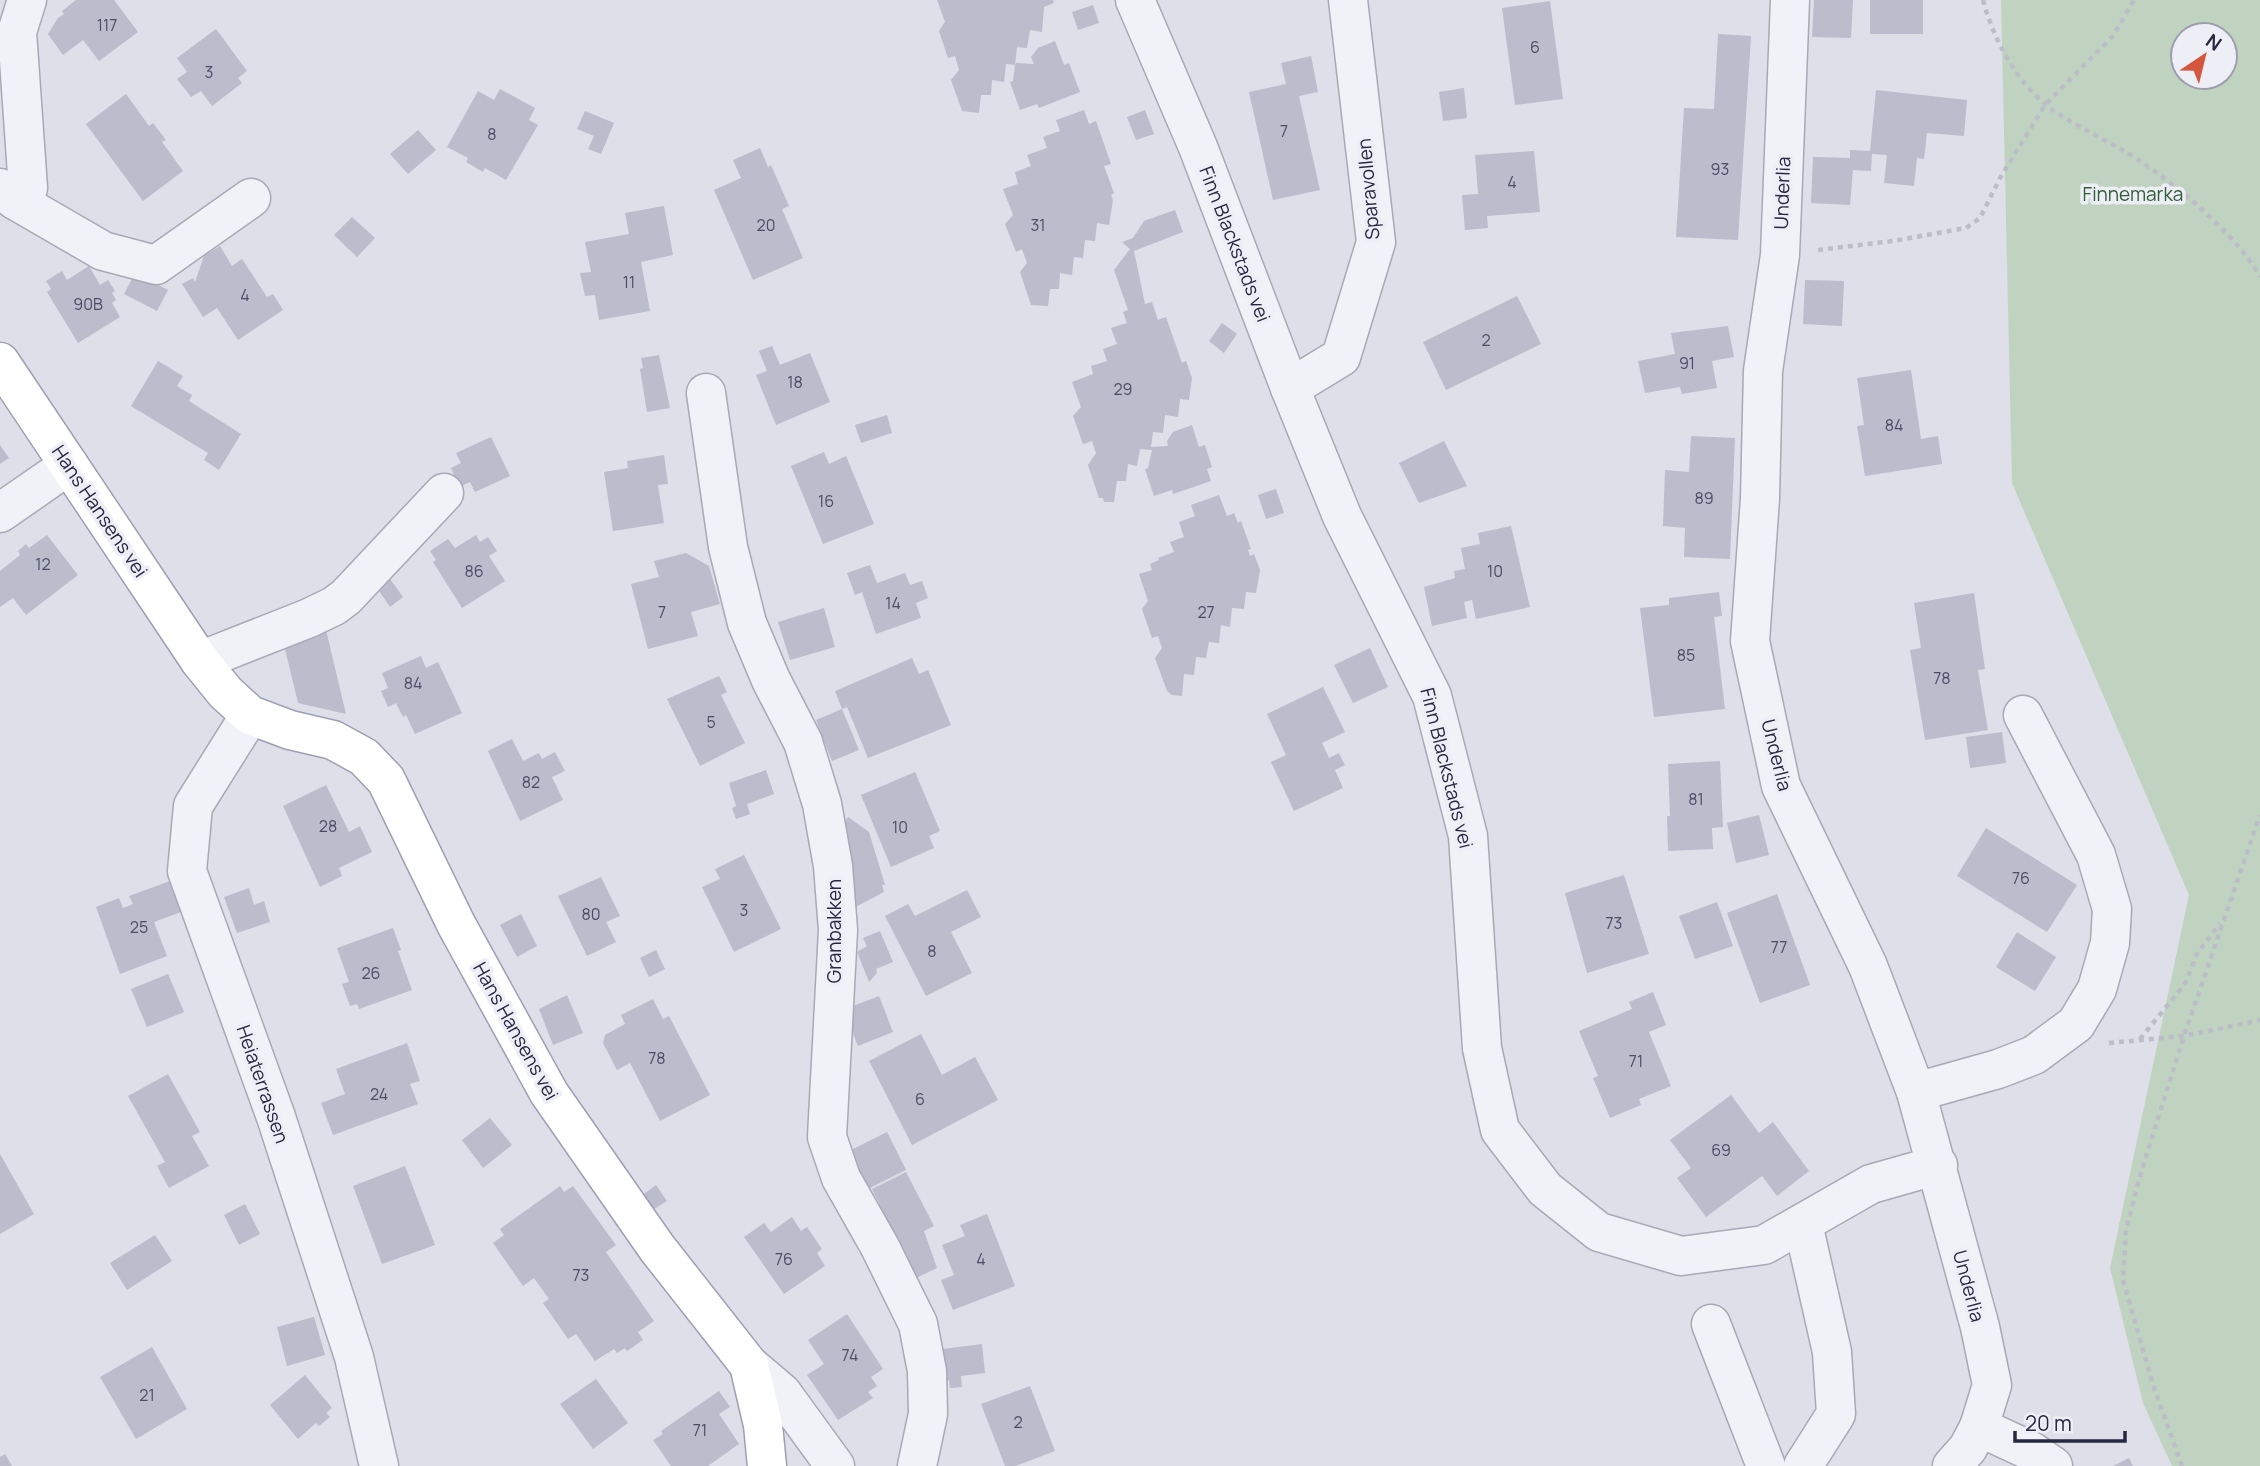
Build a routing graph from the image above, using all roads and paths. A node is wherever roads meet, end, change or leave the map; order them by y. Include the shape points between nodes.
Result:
1 (27, 0) edge
2 (1135, 0) edge
3 (1348, 0) edge
4 (1790, 0) edge
5 (1983, 0) edge
6 (2134, 0) edge
7 (2045, 105) junction
8 (8, 194) edge
9 (251, 198) dead end
10 (1780, 255) junction
11 (2260, 277) edge
12 (0, 362) edge
13 (1290, 388) junction
14 (706, 393) dead end
15 (69, 465) junction
16 (444, 493) dead end
17 (0, 513) edge
18 (200, 661) junction
19 (250, 715) junction
20 (2022, 715) dead end
21 (2260, 815) edge
22 (2222, 920) junction
23 (2260, 1020) edge
24 (2184, 1036) junction
25 (2139, 1040) junction
26 (2052, 1041) junction
27 (1916, 1092) junction
28 (1938, 1165) junction
29 (1803, 1224) junction
30 (1711, 1324) dead end
31 (749, 1365) junction
32 (1979, 1427) junction
33 (379, 1466) edge
34 (767, 1466) edge
35 (835, 1466) edge
36 (917, 1466) edge
37 (1766, 1466) edge
38 (1803, 1466) edge
39 (1952, 1466) edge
40 (2053, 1466) edge
41 (2182, 1466) edge

1 - 8 street via 18,32 29,188
2 - 13 street, Finn Blackstads vei via 1198,147
3 - 13 street, Sparavollen via 1376,242 1341,356
4 - 10 street, Underlia
5 - 7 path via 1990,26 2011,65
6 - 7 path via 2113,36
7 - 10 path via 2006,167 1987,208 1966,228
7 - 11 path via 2131,155 2199,205
8 - 9 street via 103,251 156,265
10 - 27 street, Underlia via 1763,371 1750,641 1781,786 1868,966
12 - 15 main road, Hans Hansens vei
13 - 29 street, Finn Blackstads vei via 1342,516 1432,696 1468,836 1482,1048 1500,1130 1545,1189 1599,1232 1681,1256 1764,1245
14 - 36 street, Granbakken via 727,547 747,623 803,742 822,804 838,930 827,1138 841,1178 918,1324 927,1371 928,1414
15 - 17 street
15 - 18 main road, Hans Hansens vei
16 - 18 street via 334,606
18 - 19 main road, Hans Hansens vei
19 - 31 main road, Hans Hansens vei via 333,740 364,757 386,779 456,925 549,1093 657,1248
19 - 33 street, Heiaterrassen via 193,806 187,871 276,1117 355,1357
20 - 26 street via 2096,855 2112,909 2110,943 2096,989 2076,1024
21 - 22 path
22 - 24 path
22 - 25 path via 2197,954 2185,984
23 - 24 path
24 - 25 path
24 - 41 path via 2126,1230 2123,1280
25 - 26 path via 2078,1046
26 - 27 street via 2034,1055 1998,1069
27 - 28 street, Underlia
28 - 29 street, Finn Blackstads vei via 1871,1184
28 - 32 street, Underlia via 1992,1385
29 - 38 street via 1832,1352 1836,1414
30 - 37 street
31 - 34 main road, Hans Hansens vei
31 - 35 street via 782,1393
32 - 39 street, Underlia
32 - 40 street

